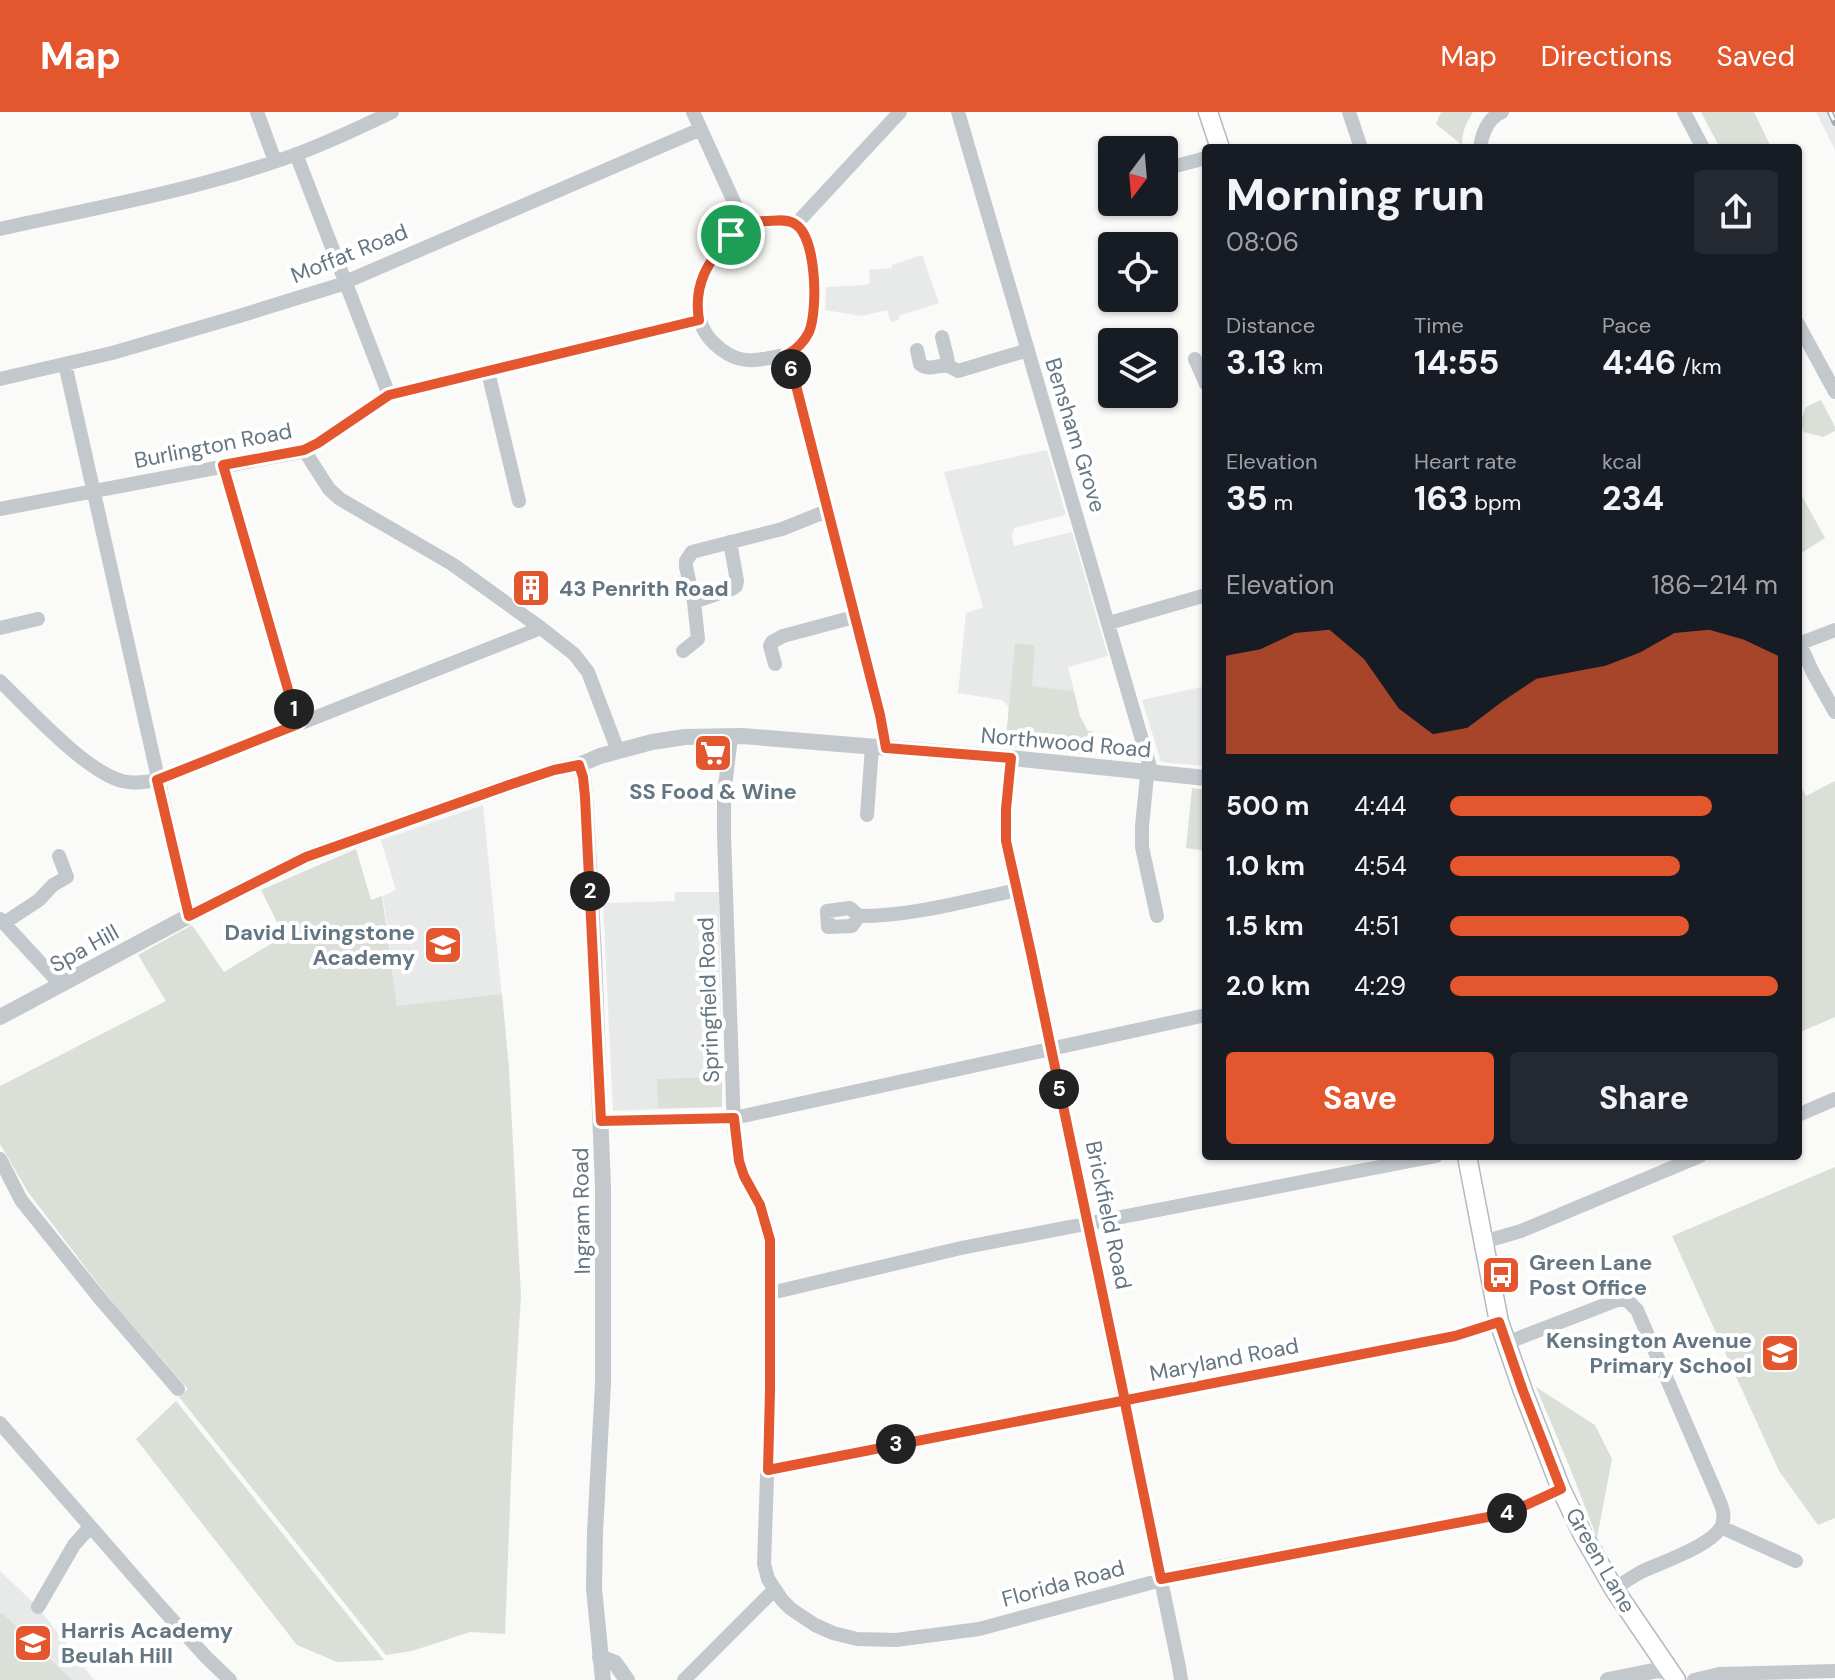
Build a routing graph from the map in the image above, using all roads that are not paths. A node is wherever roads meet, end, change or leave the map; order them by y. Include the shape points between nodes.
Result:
1 (257, 112) edge
2 (392, 112) edge
3 (693, 112) edge
4 (900, 112) edge
5 (958, 112) edge
6 (1208, 112) edge
7 (1349, 112) edge
8 (1502, 112) edge
9 (1684, 112) edge
10 (701, 129) junction
11 (1219, 144) edge
12 (1360, 144) edge
13 (1481, 144) edge
14 (1700, 144) edge
15 (296, 154) junction
16 (1202, 159) edge
17 (275, 161) junction
18 (1178, 165) edge
19 (744, 224) junction
20 (796, 224) junction
21 (0, 229) edge
22 (345, 282) junction
23 (699, 320) junction
24 (1802, 331) edge
25 (942, 337) dead end
26 (917, 350) dead end
27 (1028, 350) junction
28 (788, 354) junction
29 (1195, 359) dead end
30 (0, 363) edge
31 (65, 364) junction
32 (948, 366) junction
33 (488, 372) junction
34 (1202, 375) edge
35 (2, 379) edge
36 (1835, 392) edge
37 (389, 395) junction
38 (304, 450) junction
39 (223, 465) junction
40 (94, 491) junction
41 (519, 501) dead end
42 (0, 509) edge
43 (827, 511) junction
44 (730, 542) junction
45 (1202, 596) edge
46 (694, 602) junction
47 (854, 617) junction
48 (38, 619) dead end
49 (1109, 623) junction
50 (0, 628) edge
51 (541, 628) junction
52 (1835, 630) edge
53 (1802, 643) edge
54 (1802, 650) edge
55 (683, 651) dead end
56 (775, 664) dead end
57 (0, 681) edge
58 (1835, 712) edge
59 (298, 724) junction
60 (731, 737) junction
61 (879, 747) junction
62 (618, 751) junction
63 (1011, 758) junction
64 (579, 765) junction
65 (1148, 771) junction
66 (1202, 778) edge
67 (157, 780) junction
68 (867, 815) dead end
69 (59, 856) dead end
70 (1017, 890) junction
71 (189, 916) junction
72 (859, 916) dead end
73 (1157, 916) dead end
74 (2, 921) edge
75 (61, 985) junction
76 (1202, 1016) edge
77 (0, 1017) edge
78 (1051, 1048) junction
79 (1835, 1099) edge
80 (1802, 1113) edge
81 (734, 1118) junction
82 (601, 1121) junction
83 (0, 1159) edge
84 (1415, 1160) edge
85 (1468, 1160) edge
86 (1690, 1160) edge
87 (1088, 1223) junction
88 (1483, 1242) junction
89 (771, 1293) junction
90 (1499, 1322) junction
91 (1506, 1343) junction
92 (178, 1389) dead end
93 (1125, 1401) junction
94 (0, 1423) edge
95 (768, 1470) junction
96 (1561, 1489) junction
97 (90, 1527) junction
98 (1721, 1527) junction
99 (1796, 1561) dead end
100 (1161, 1579) junction
101 (1614, 1589) junction
102 (774, 1590) junction
103 (38, 1607) dead end
104 (600, 1657) junction
105 (1835, 1671) edge
106 (1673, 1676) edge
107 (230, 1680) edge
108 (603, 1680) edge
109 (627, 1680) edge
110 (684, 1680) edge
111 (1181, 1680) edge
112 (1608, 1680) edge
113 (1692, 1680) edge

1 - 17 street
2 - 15 street
3 - 10 street
4 - 20 street
5 - 27 street, Bensham Grove
6 - 11 main road
7 - 12 street
8 - 13 street via 1489,122
9 - 14 street
10 - 19 street
10 - 22 street, Moffat Road
15 - 17 street
15 - 22 street
16 - 18 street
17 - 21 street via 193,186
19 - 20 street
19 - 23 street via 705,270 697,296
20 - 28 street via 810,255 814,312 808,334
22 - 31 street, Moffat Road
22 - 37 street
23 - 28 street via 714,343 736,358 751,361
23 - 33 street, Burlington Road
24 - 36 street
25 - 32 street
26 - 32 street via 925,367
27 - 32 street via 958,371
27 - 49 street, Bensham Grove
28 - 43 street
29 - 34 street
30 - 35 street
31 - 35 street, Moffat Road
31 - 40 street
33 - 37 street, Burlington Road
33 - 41 street
37 - 38 street, Burlington Road
38 - 39 street, Burlington Road
38 - 51 street via 340,499 431,550
39 - 40 street, Burlington Road
39 - 59 street
40 - 42 street, Burlington Road
40 - 67 street
43 - 44 street
43 - 47 street
44 - 46 street via 736,586
44 - 46 street via 688,556
45 - 49 street
46 - 55 street via 698,639
47 - 56 street via 772,642
47 - 61 street via 883,729
48 - 50 street
49 - 65 street, Bensham Grove
51 - 59 street
51 - 62 street via 588,672
52 - 53 street
54 - 58 street
57 - 67 street via 93,766 123,781
59 - 67 street
60 - 61 street, Northwood Road
60 - 62 street, Northwood Road via 685,737
60 - 81 street, Springfield Road via 724,834
61 - 63 street, Northwood Road
61 - 68 street
62 - 64 street, Northwood Road
63 - 65 street, Northwood Road
63 - 70 street, Brickfield Road via 1005,830
64 - 71 street, Northwood Road via 306,857
64 - 82 street, Ingram Road via 585,797
65 - 66 street, Northwood Road
65 - 73 street, Bensham Grove via 1142,847
67 - 71 street
69 - 74 street via 67,877
70 - 72 street via 931,909
70 - 78 street, Brickfield Road
71 - 75 street, Spa Hill
74 - 75 street
75 - 77 street, Spa Hill
76 - 78 street
78 - 81 street
78 - 87 street, Brickfield Road
79 - 80 street
81 - 82 street
81 - 89 street, Springfield Road via 741,1167 768,1230
82 - 104 street, Ingram Road via 605,1313 594,1574
83 - 92 street via 21,1200
84 - 87 street
85 - 88 main road, Green Lane
86 - 88 street
87 - 89 street
87 - 93 street, Brickfield Road
88 - 90 main road, Green Lane
89 - 95 street, Springfield Road
90 - 91 main road, Green Lane
90 - 93 street, Maryland Road via 1455,1336
91 - 96 main road, Green Lane
91 - 98 street via 1613,1301 1624,1299 1634,1305 1724,1513
93 - 95 street, Maryland Road
93 - 100 street, Brickfield Road
94 - 97 street
95 - 102 street, Springfield Road via 764,1564
96 - 100 street, Florida Road via 1504,1514
96 - 101 main road, Green Lane
97 - 103 street
97 - 107 street
98 - 99 street
98 - 101 street via 1708,1541
100 - 102 street, Florida Road via 979,1629 884,1640 824,1630 791,1609
100 - 111 street, Brickfield Road
101 - 106 main road, Green Lane
102 - 110 street
104 - 108 street, Ingram Road
104 - 109 street via 615,1663
105 - 113 street via 1728,1673
106 - 112 street via 1658,1670
106 - 113 street

